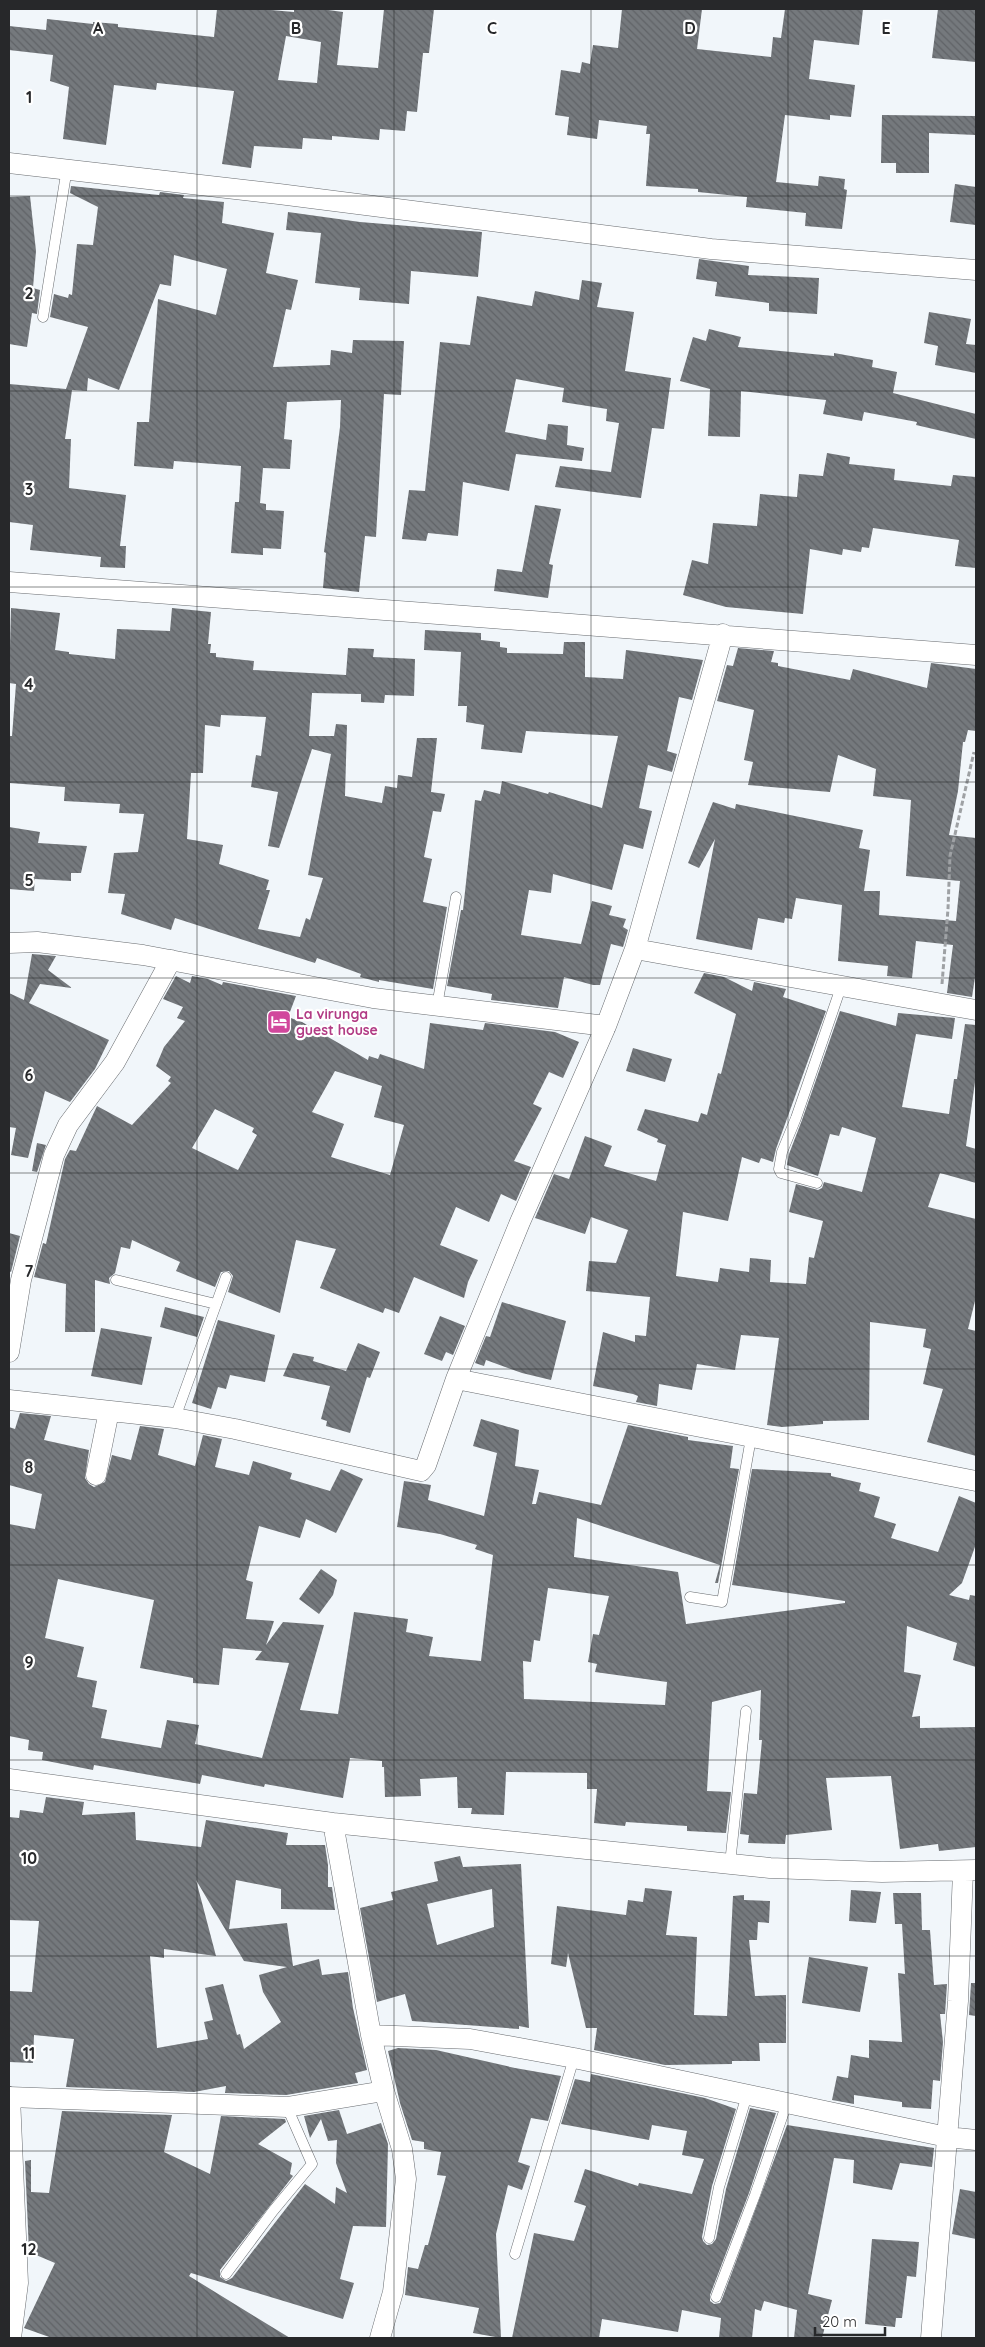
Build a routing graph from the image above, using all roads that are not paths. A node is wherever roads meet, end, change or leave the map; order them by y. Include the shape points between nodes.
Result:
1 (9, 163) edge
2 (67, 168) junction
3 (976, 270) edge
4 (44, 317) dead end
5 (9, 582) edge
6 (723, 634) junction
7 (976, 655) edge
8 (456, 897) dead end
9 (9, 943) edge
10 (634, 948) junction
11 (171, 960) junction
12 (841, 987) junction
13 (437, 1006) junction
14 (976, 1010) edge
15 (606, 1026) junction
16 (816, 1183) dead end
17 (226, 1277) dead end
18 (116, 1280) dead end
19 (216, 1304) junction
20 (9, 1352) edge
21 (456, 1379) junction
22 (9, 1400) edge
23 (109, 1411) junction
24 (175, 1418) junction
25 (751, 1438) junction
26 (96, 1475) dead end
27 (976, 1481) edge
28 (690, 1597) dead end
29 (746, 1712) dead end
30 (9, 1779) edge
31 (334, 1823) junction
32 (730, 1864) junction
33 (970, 1870) edge
34 (371, 2036) junction
35 (574, 2058) junction
36 (384, 2091) junction
37 (747, 2095) junction
38 (10, 2097) edge
39 (787, 2103) junction
40 (287, 2108) junction
41 (947, 2137) junction
42 (976, 2140) edge
43 (709, 2238) dead end
44 (514, 2254) dead end
45 (226, 2274) dead end
46 (716, 2297) dead end
47 (11, 2338) edge
48 (380, 2338) edge
49 (931, 2338) edge

1 - 2 street
2 - 3 street via 712,249
2 - 4 lane
5 - 6 street
6 - 7 street
6 - 10 street
8 - 13 lane
9 - 11 street via 37,942
10 - 12 street
10 - 15 street
11 - 13 street via 373,998
11 - 20 street via 114,1062 68,1125 54,1155 21,1280
12 - 14 street
12 - 16 lane via 782,1152 779,1169 782,1173
13 - 15 street
15 - 21 street
17 - 19 lane
18 - 19 lane
19 - 24 lane
21 - 24 street via 426,1465 421,1471
21 - 25 street
22 - 23 street
23 - 24 street
23 - 26 street
25 - 27 street
25 - 28 lane via 722,1602
29 - 32 lane
30 - 31 street
31 - 32 street
31 - 34 street
32 - 33 street via 882,1872
33 - 41 street
34 - 35 street via 470,2038
34 - 36 street
35 - 37 street
35 - 44 lane
36 - 40 street
36 - 48 street via 402,2150 406,2179 393,2292
37 - 39 street
37 - 43 lane via 719,2187
38 - 40 street
38 - 47 street via 18,2283
39 - 41 street
39 - 46 lane
40 - 45 lane via 312,2164
41 - 42 street
41 - 49 street

